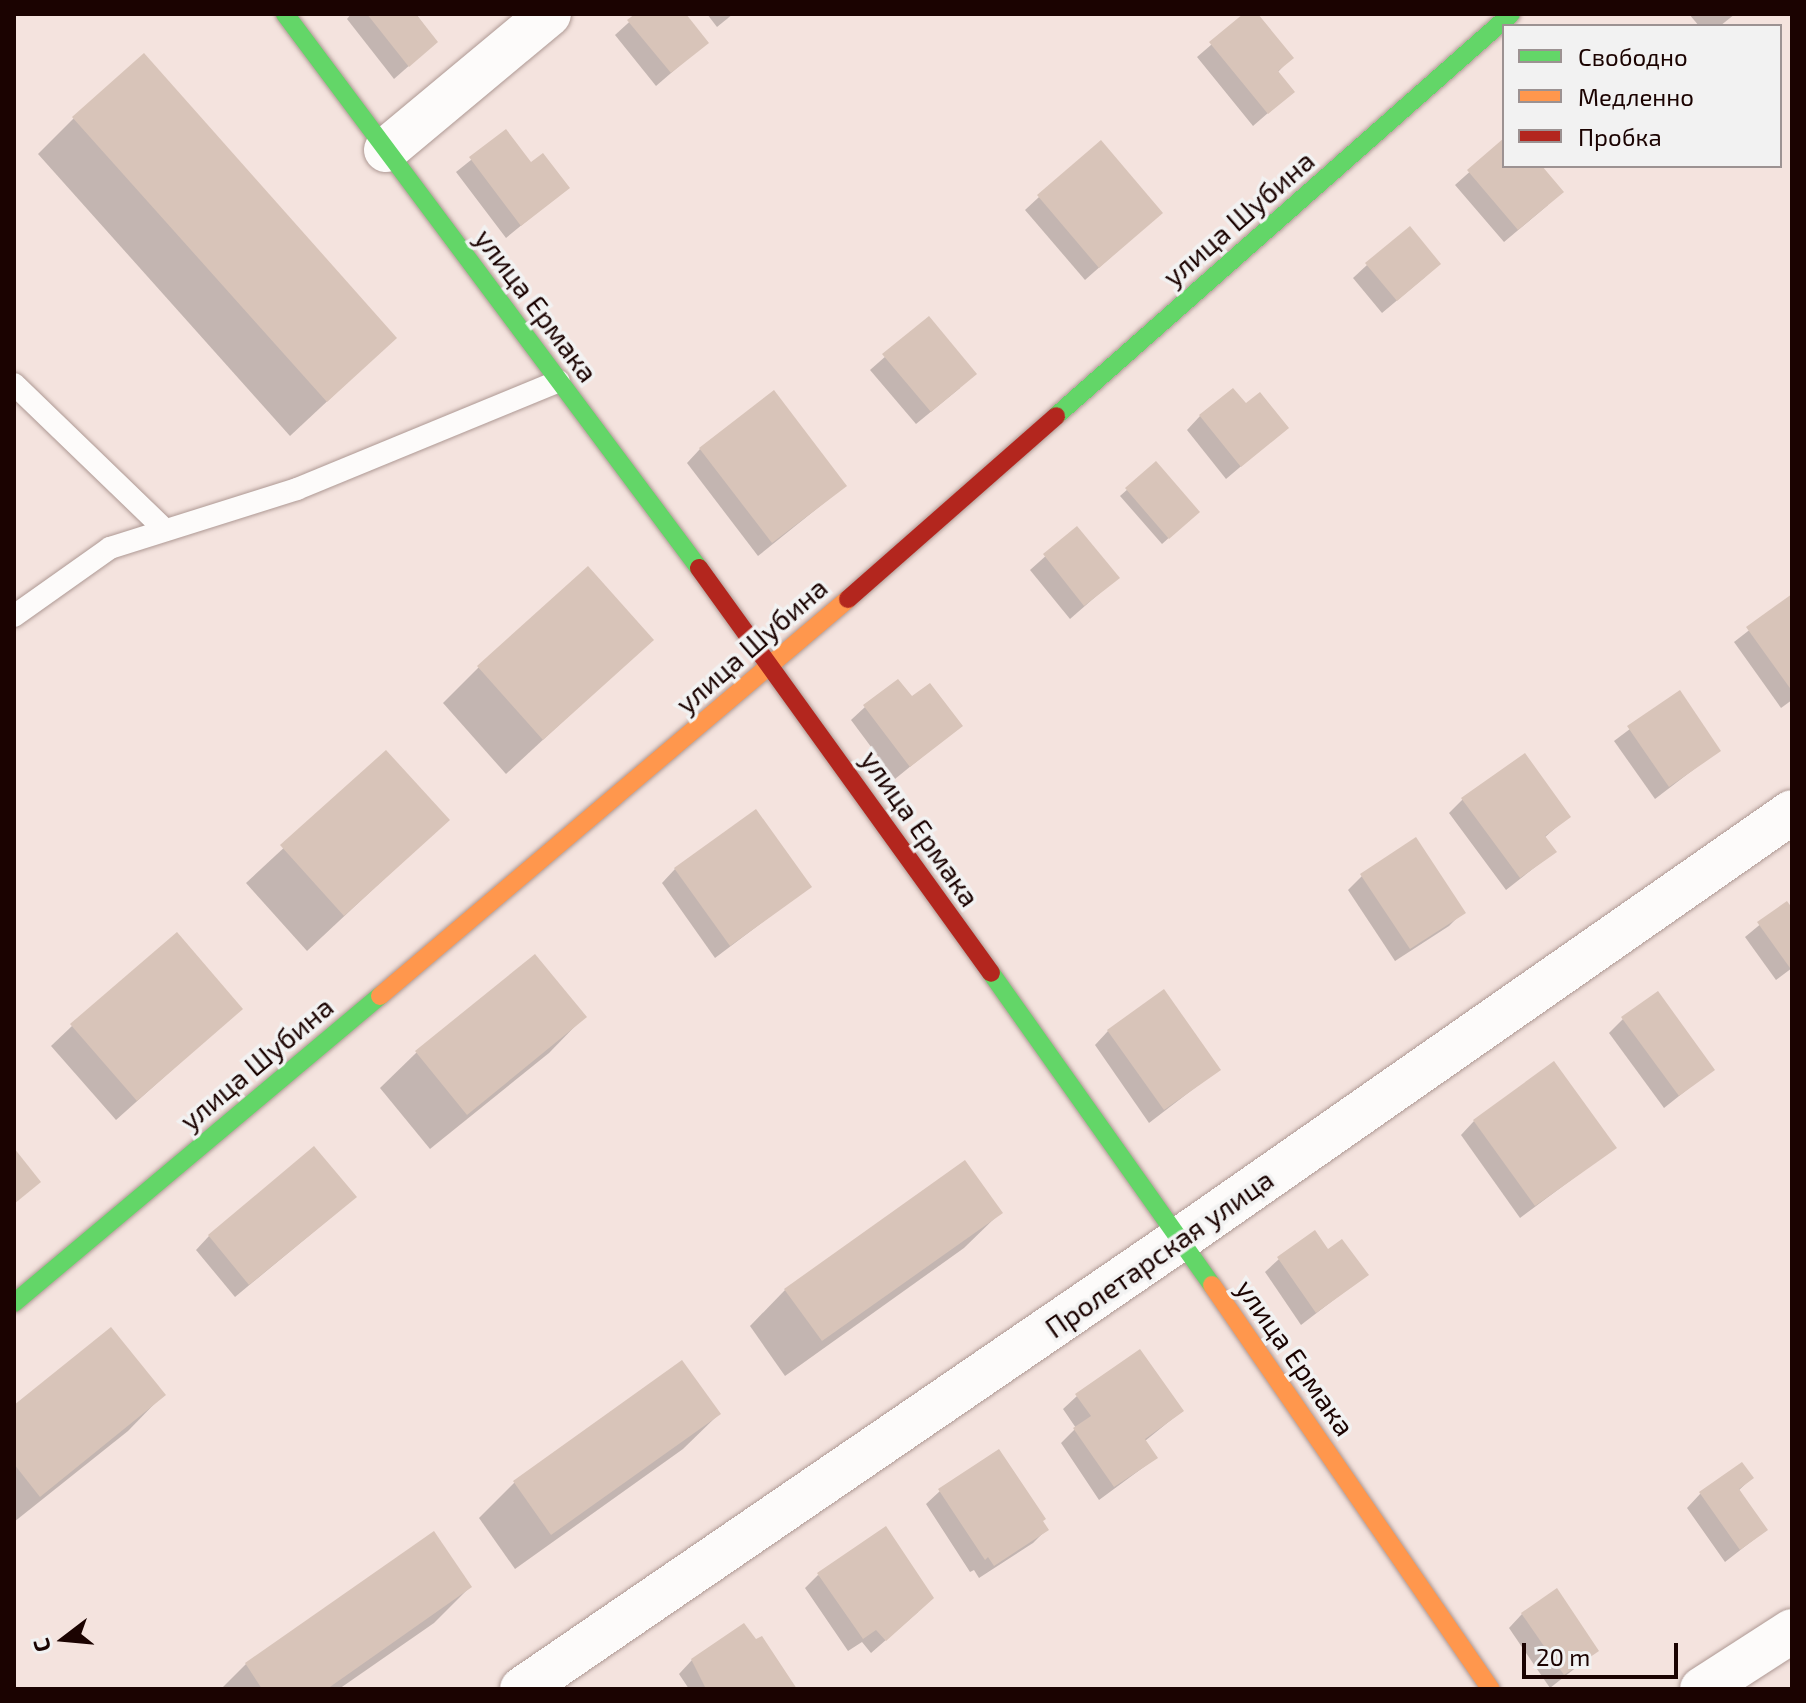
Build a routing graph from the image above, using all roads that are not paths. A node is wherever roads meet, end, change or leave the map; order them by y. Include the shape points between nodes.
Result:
1 (285, 14) edge
2 (549, 14) edge
3 (1511, 14) edge
4 (386, 150) junction
5 (559, 381) junction
6 (14, 384) edge
7 (165, 530) junction
8 (14, 616) edge
9 (772, 666) junction
10 (1792, 812) edge
11 (1180, 1239) junction
12 (14, 1303) edge
13 (1792, 1631) edge
14 (522, 1689) edge
15 (1491, 1689) edge
16 (1702, 1689) edge

1 - 4 street, улица Ермака
2 - 4 street
3 - 9 street, улица Шубина
4 - 5 street, улица Ермака
5 - 7 lane via 297,489
5 - 9 street, улица Ермака
6 - 7 lane
7 - 8 lane via 110,548
9 - 11 street, улица Ермака
9 - 12 street, улица Шубина
10 - 11 street, Пролетарская улица
11 - 14 street, Пролетарская улица
11 - 15 street, улица Ермака
13 - 16 street

